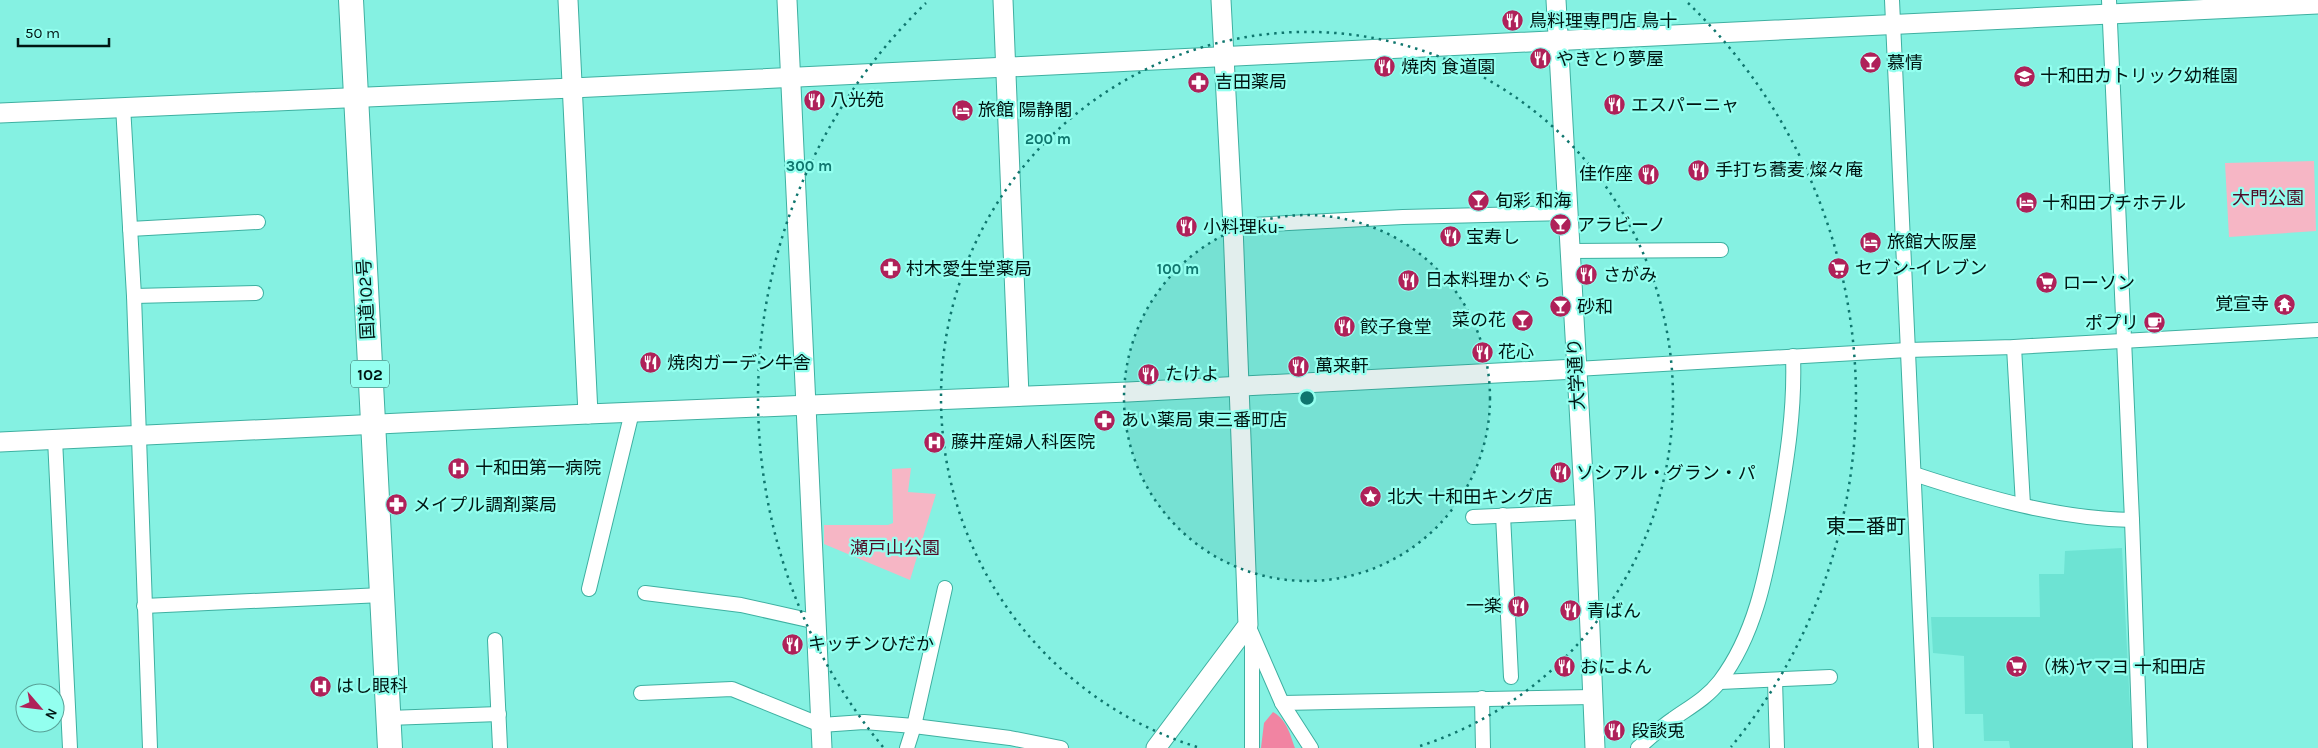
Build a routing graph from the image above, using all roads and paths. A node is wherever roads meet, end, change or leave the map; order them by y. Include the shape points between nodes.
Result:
1 (351, 0) edge
2 (568, 0) edge
3 (787, 0) edge
4 (1003, 0) edge
5 (1222, 0) edge
6 (1556, 0) edge
7 (1892, 0) edge
8 (2312, 3) edge
9 (2109, 7) edge
10 (1893, 23) junction
11 (1559, 40) junction
12 (1224, 55) junction
13 (1006, 66) junction
14 (790, 76) junction
15 (572, 88) junction
16 (356, 97) junction
17 (123, 106) junction
18 (0, 113) edge
19 (1569, 212) junction
20 (258, 222) dead end
21 (1233, 226) junction
22 (130, 229) junction
23 (1721, 250) dead end
24 (1570, 251) junction
25 (256, 293) dead end
26 (134, 296) junction
27 (2318, 330) edge
28 (2124, 340) junction
29 (2014, 347) junction
30 (1908, 350) junction
31 (1793, 356) junction
32 (1576, 369) junction
33 (1240, 385) junction
34 (1019, 396) junction
35 (807, 405) junction
36 (632, 412) junction
37 (588, 414) junction
38 (373, 425) junction
39 (137, 435) junction
40 (55, 439) junction
41 (0, 442) edge
42 (1914, 474) junction
43 (2023, 505) junction
44 (1585, 512) junction
45 (1503, 514) junction
46 (1474, 517) dead end
47 (2132, 520) junction
48 (589, 588) dead end
49 (945, 588) dead end
50 (645, 592) dead end
51 (382, 595) junction
52 (144, 606) junction
53 (817, 622) junction
54 (1250, 630) junction
55 (495, 640) dead end
56 (1511, 677) dead end
57 (1830, 677) dead end
58 (1775, 680) junction
59 (1720, 682) junction
60 (641, 693) dead end
61 (1482, 698) junction
62 (1592, 698) junction
63 (1282, 703) junction
64 (499, 714) junction
65 (388, 718) junction
66 (821, 725) junction
67 (914, 726) junction
68 (70, 748) edge
69 (150, 748) edge
70 (390, 748) edge
71 (500, 748) edge
72 (822, 748) edge
73 (907, 748) edge
74 (1061, 748) edge
75 (1156, 748) edge
76 (1252, 748) edge
77 (1311, 748) edge
78 (1483, 748) edge
79 (1595, 748) edge
80 (1638, 748) edge
81 (1777, 748) edge
82 (1926, 748) edge
83 (2140, 748) edge

1 - 16 highway, 国道102号 / 102
2 - 15 street
3 - 14 street
4 - 13 street
5 - 12 street
6 - 11 street, 大学通り
7 - 10 street
8 - 9 street
9 - 10 street
9 - 28 street
10 - 11 street
10 - 30 street
11 - 12 street
11 - 19 street, 大学通り
12 - 13 street
12 - 21 street
13 - 14 street
13 - 34 street
14 - 15 street
14 - 35 street
15 - 16 street
15 - 37 street
16 - 17 street
16 - 38 highway, 国道102号 / 102
17 - 18 street
17 - 22 street
19 - 21 street
19 - 24 street, 大学通り
20 - 22 street
21 - 33 street
22 - 26 street
23 - 24 street
24 - 32 street, 大学通り
25 - 26 street
26 - 39 street
27 - 28 street
28 - 29 street
28 - 47 street
29 - 30 street
29 - 43 street
30 - 31 street
30 - 42 street
31 - 32 street
31 - 59 street via 1794,393 1789,442 1763,586 1752,621
32 - 33 street
32 - 44 street, 大学通り
33 - 34 street
33 - 54 street
34 - 35 street
35 - 36 street
35 - 53 street
36 - 37 street
36 - 48 street
37 - 38 street
38 - 39 street
38 - 51 highway, 国道102号 / 102
39 - 40 street
39 - 52 street
40 - 41 street
40 - 68 street
42 - 43 street via 1967,492
42 - 82 street
43 - 47 street via 2098,519
44 - 45 street
44 - 62 street, 大学通り
45 - 46 street
45 - 56 street
47 - 83 street
49 - 67 street
50 - 53 street via 741,605
51 - 52 street
51 - 65 highway, 国道102号 / 102
52 - 69 street
53 - 66 street
54 - 63 street
54 - 75 street
54 - 76 street
55 - 64 street
57 - 58 street
58 - 59 street
58 - 81 street
59 - 80 street via 1708,696 1671,720
60 - 66 street via 732,689
61 - 62 street
61 - 63 street
61 - 78 street
62 - 79 street, 大学通り
63 - 77 street
64 - 65 street
64 - 71 street
65 - 70 highway, 国道102号 / 102
66 - 67 street via 864,722
66 - 72 street
67 - 73 street
67 - 74 street

